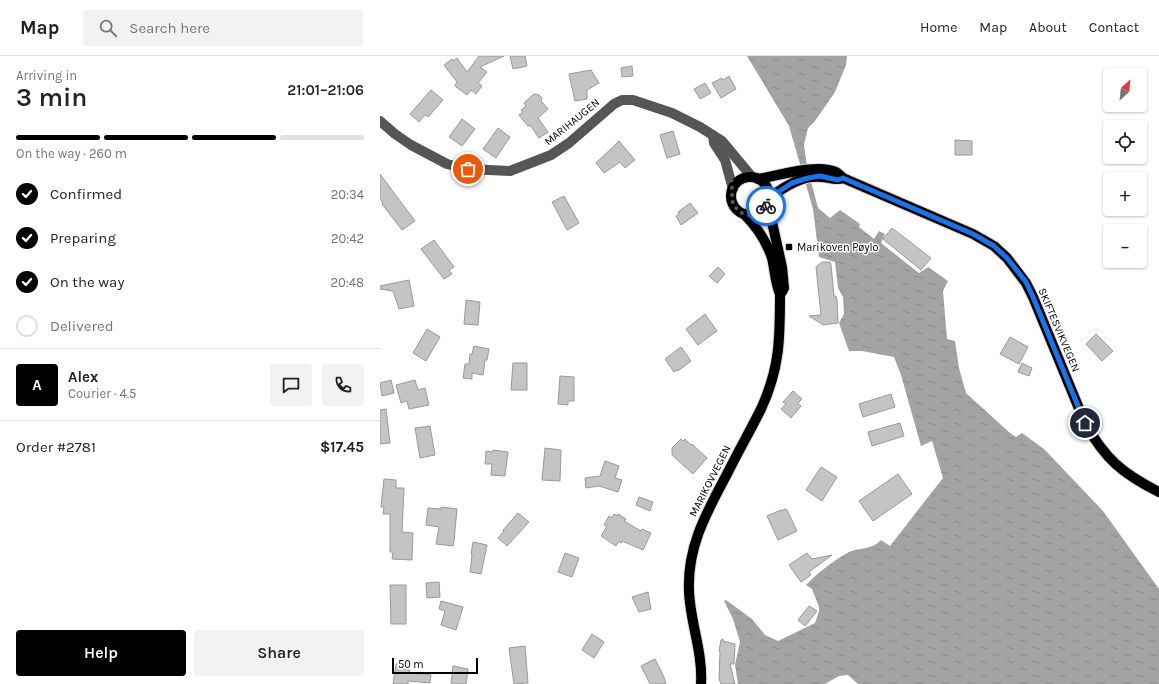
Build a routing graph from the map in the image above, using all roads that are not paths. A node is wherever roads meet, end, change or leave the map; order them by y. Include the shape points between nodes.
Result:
1 (380, 121) edge
2 (713, 136) junction
3 (825, 174) junction
4 (755, 178) junction
5 (733, 189) junction
6 (768, 201) junction
7 (744, 214) junction
8 (780, 294) junction
9 (1159, 492) edge
10 (701, 684) edge

1 - 2 street, MARIHAUGEN via 420,151 447,164 468,169 510,171 546,158 570,143 614,104 622,100 633,100 672,113
2 - 4 street, MARIHAUGEN via 722,141
2 - 5 street via 714,143 725,160
3 - 4 main road, SKIFTESVIKVEGEN via 805,169
3 - 6 main road, SKIFTESVIKVEGEN via 792,183
3 - 9 main road, SKIFTESVIKVEGEN via 838,180 843,178 973,234 994,246 1007,258 1026,282 1085,423 1096,441 1118,467
4 - 5 main road via 742,179
4 - 6 main road via 767,187
5 - 7 main road via 732,202
6 - 7 main road via 759,213
6 - 8 main road, MARIKOVVEGEN via 784,288
7 - 8 main road, MARIKOVVEGEN via 764,237 772,258
8 - 10 main road, MARIKOVVEGEN via 780,341 769,392 707,512 693,551 689,589 690,609 700,659

